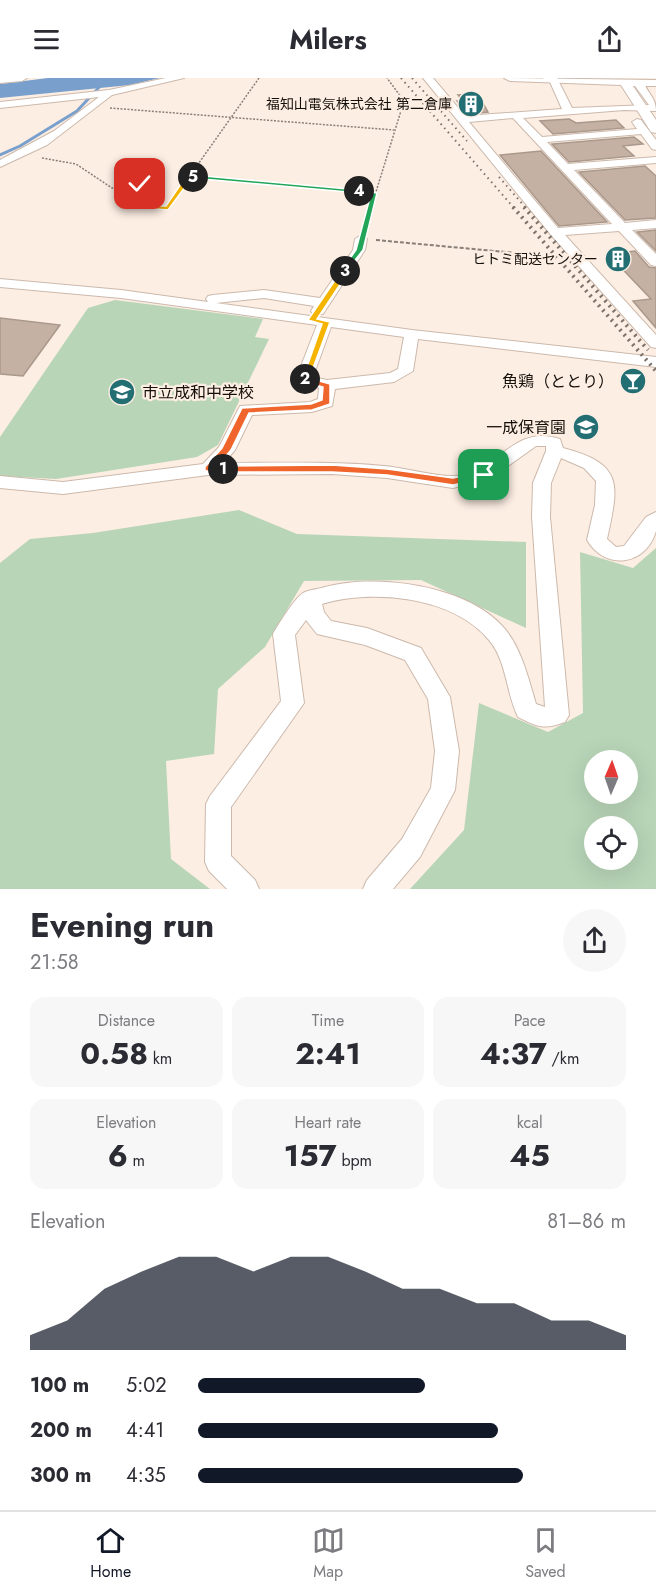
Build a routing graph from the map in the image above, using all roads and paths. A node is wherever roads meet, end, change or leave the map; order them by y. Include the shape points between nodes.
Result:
1 (22, 78) edge
2 (179, 78) edge
3 (259, 78) edge
4 (387, 78) edge
5 (428, 78) edge
6 (510, 78) edge
7 (550, 79) edge
8 (0, 80) edge
9 (627, 80) edge
10 (640, 83) junction
11 (656, 83) edge
12 (109, 93) junction
13 (0, 105) edge
14 (93, 107) junction
15 (624, 107) junction
16 (641, 108) junction
17 (656, 108) edge
18 (568, 111) junction
19 (516, 116) junction
20 (231, 117) junction
21 (462, 119) junction
22 (394, 130) junction
23 (651, 130) edge
24 (539, 140) junction
25 (656, 147) edge
26 (26, 155) junction
27 (656, 160) edge
28 (0, 164) edge
29 (566, 167) junction
30 (189, 177) junction
31 (374, 193) junction
32 (656, 224) edge
33 (622, 227) junction
34 (555, 232) junction
35 (361, 239) junction
36 (538, 255) dead end
37 (656, 262) edge
38 (0, 283) edge
39 (324, 303) junction
40 (204, 305) junction
41 (319, 321) junction
42 (412, 334) junction
43 (656, 344) edge
44 (656, 362) edge
45 (327, 385) junction
46 (555, 451) junction
47 (208, 469) junction
48 (0, 482) edge
49 (656, 519) edge
50 (310, 599) junction
51 (246, 889) edge
52 (376, 889) edge

1 - 8 street
2 - 12 street
3 - 20 path
4 - 22 path via 404,101
5 - 21 street
6 - 7 street
7 - 9 street
7 - 18 street
9 - 10 street
9 - 16 street via 627,88
10 - 11 street
10 - 17 street
12 - 13 street
12 - 14 street
14 - 20 path
14 - 26 street
15 - 16 street
15 - 18 street
15 - 23 street
16 - 17 street
16 - 23 street
18 - 19 street
19 - 21 street
19 - 24 street
20 - 22 path
20 - 30 path
21 - 34 street
22 - 31 path
23 - 24 street
23 - 25 street
24 - 29 street
26 - 28 street
26 - 30 path via 76,164 112,188 140,184 158,208 168,208
27 - 29 street
29 - 33 street
30 - 31 path
31 - 35 path
32 - 33 street
33 - 34 street
33 - 37 street
34 - 43 street
35 - 36 path
35 - 39 street via 359,250
38 - 40 street
39 - 40 street via 264,294 215,298
39 - 41 street
40 - 41 street
41 - 42 street
41 - 45 street via 304,379
42 - 44 street
42 - 45 street via 405,371 394,377
45 - 47 street via 326,402 312,407 246,410 226,450
46 - 47 street via 554,443 532,441 484,475 453,482 332,468
46 - 49 street via 581,457 600,468 607,487 607,504 597,540 604,550 623,554 636,546
46 - 50 street via 542,483 541,517 557,715 542,718 526,710 514,667 497,634 462,606 423,594 384,590 343,590
47 - 48 street via 63,488
50 - 51 street via 284,634 293,703 219,804 218,862
50 - 52 street via 314,615 324,628 367,637 413,654 439,697 447,751 443,790 411,848

